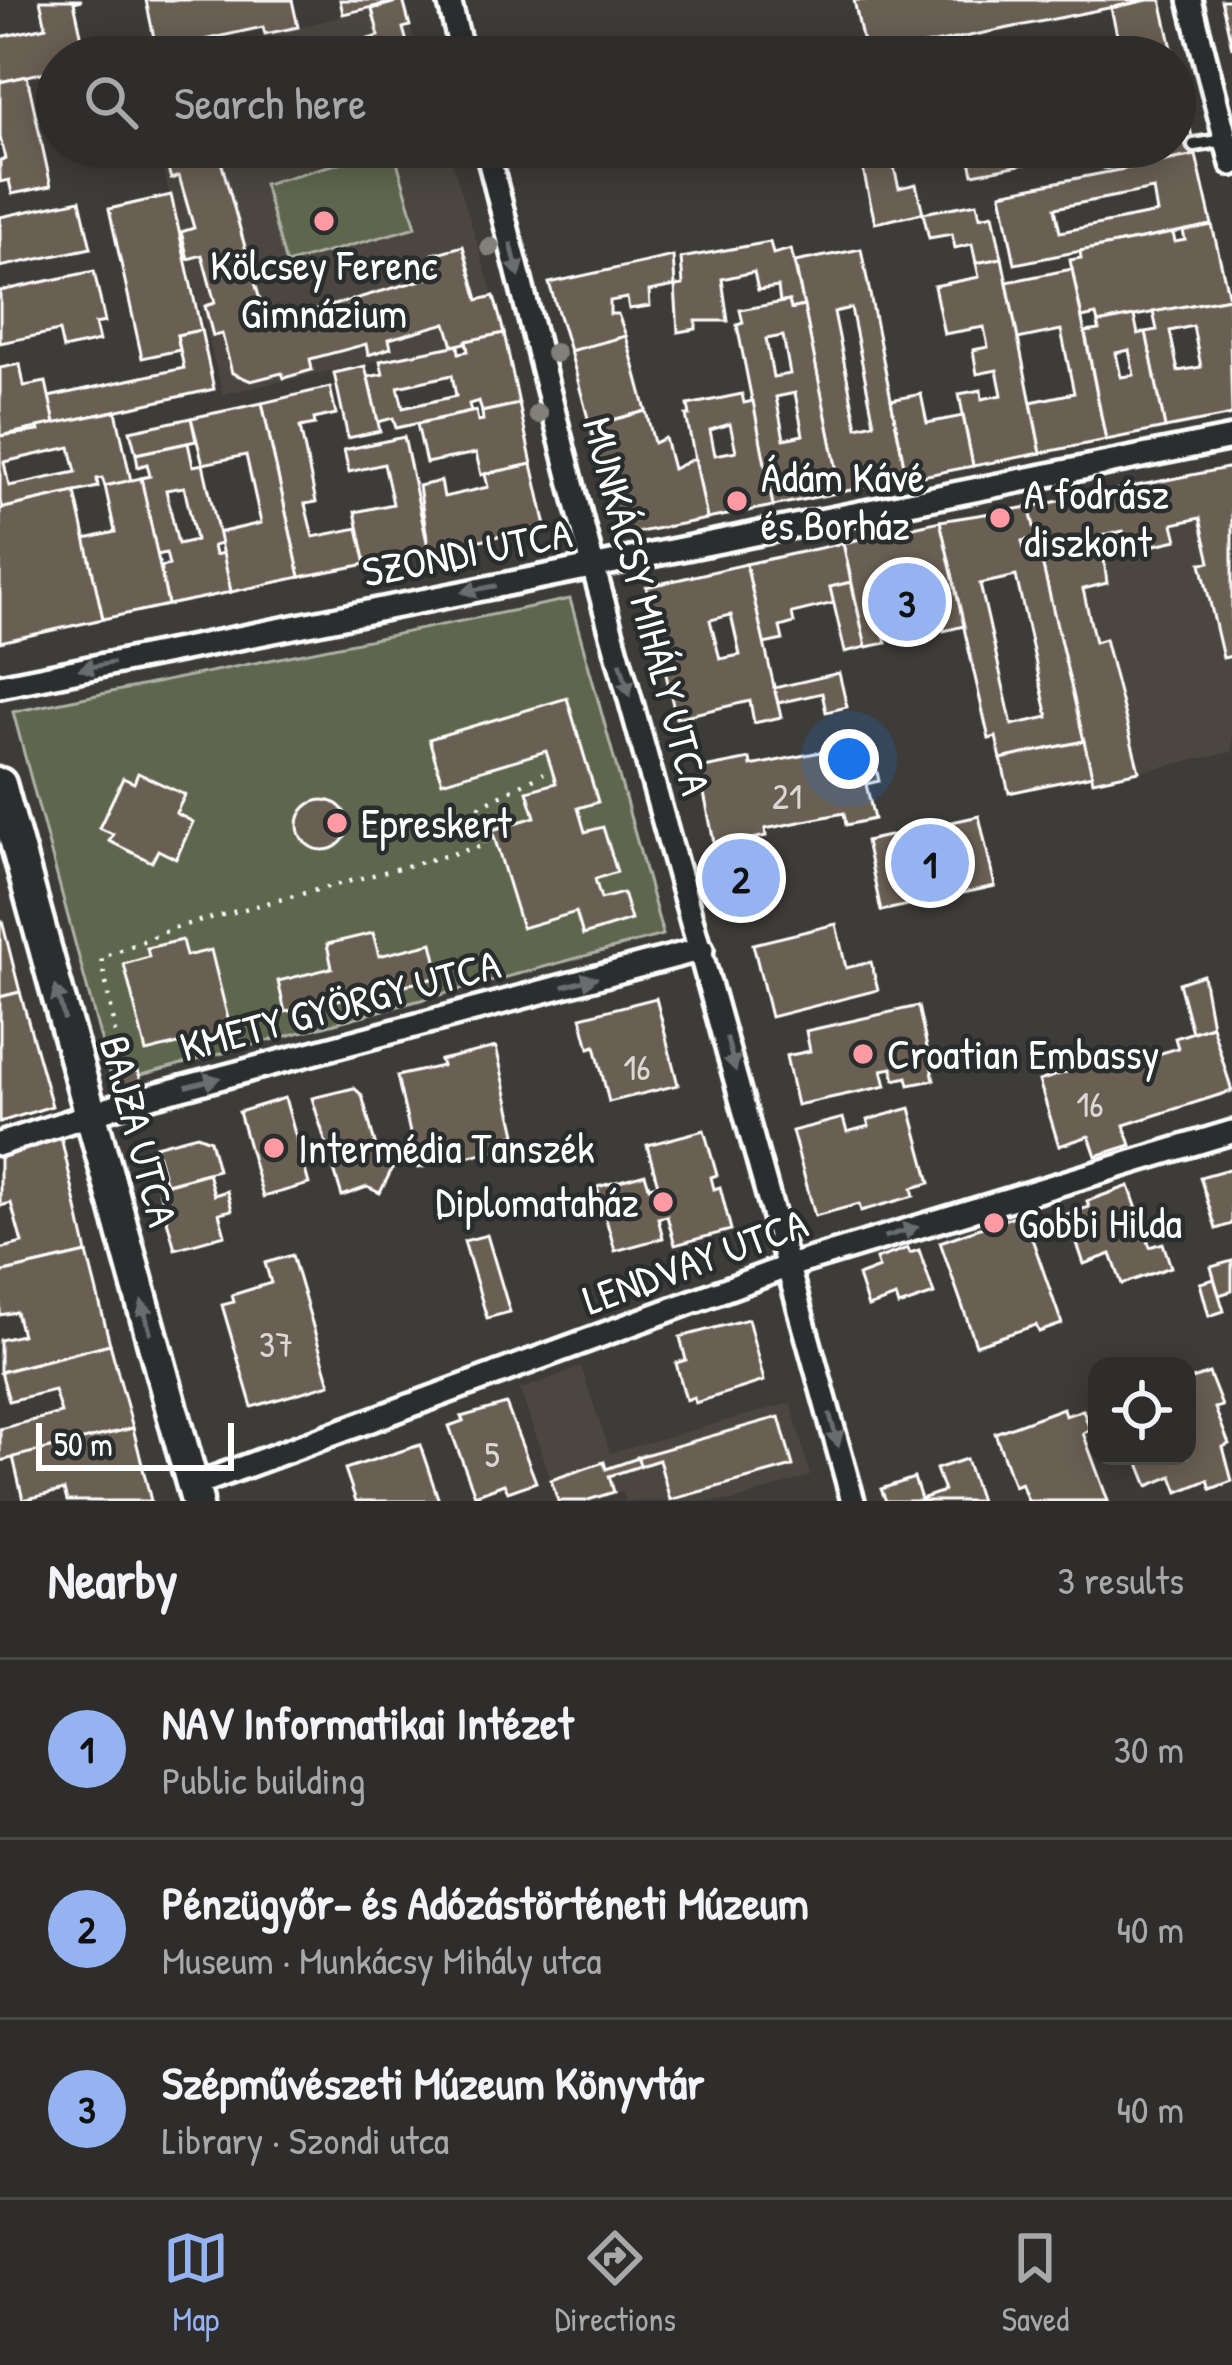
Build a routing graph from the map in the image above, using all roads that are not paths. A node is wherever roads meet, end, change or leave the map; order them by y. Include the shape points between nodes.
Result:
1 (448, 0) edge
2 (1190, 0) edge
3 (457, 36) edge
4 (1226, 140) junction
5 (1196, 145) edge
6 (1232, 164) edge
7 (491, 168) edge
8 (1232, 438) edge
9 (593, 566) junction
10 (0, 686) edge
11 (0, 784) edge
12 (702, 949) junction
13 (91, 1115) junction
14 (1232, 1132) edge
15 (0, 1144) edge
16 (789, 1266) junction
17 (195, 1494) edge
18 (853, 1501) edge

1 - 3 street
2 - 4 street
4 - 5 lane
4 - 6 street
7 -> 9 street, MUNKÁCSY MIHÁLY UTCA
8 - 9 street, SZONDI UTCA
9 -> 10 street, SZONDI UTCA
9 -> 12 street, MUNKÁCSY MIHÁLY UTCA
13 -> 11 street, BAJZA UTCA
13 -> 12 street, KMETY GYÖRGY UTCA
12 -> 16 street, MUNKÁCSY MIHÁLY UTCA
13 - 15 street, KMETY GYÖRGY UTCA
17 -> 13 street, BAJZA UTCA
16 -> 14 street, LENDVAY UTCA
16 - 17 street, LENDVAY UTCA
16 -> 18 street, MUNKÁCSY MIHÁLY UTCA

